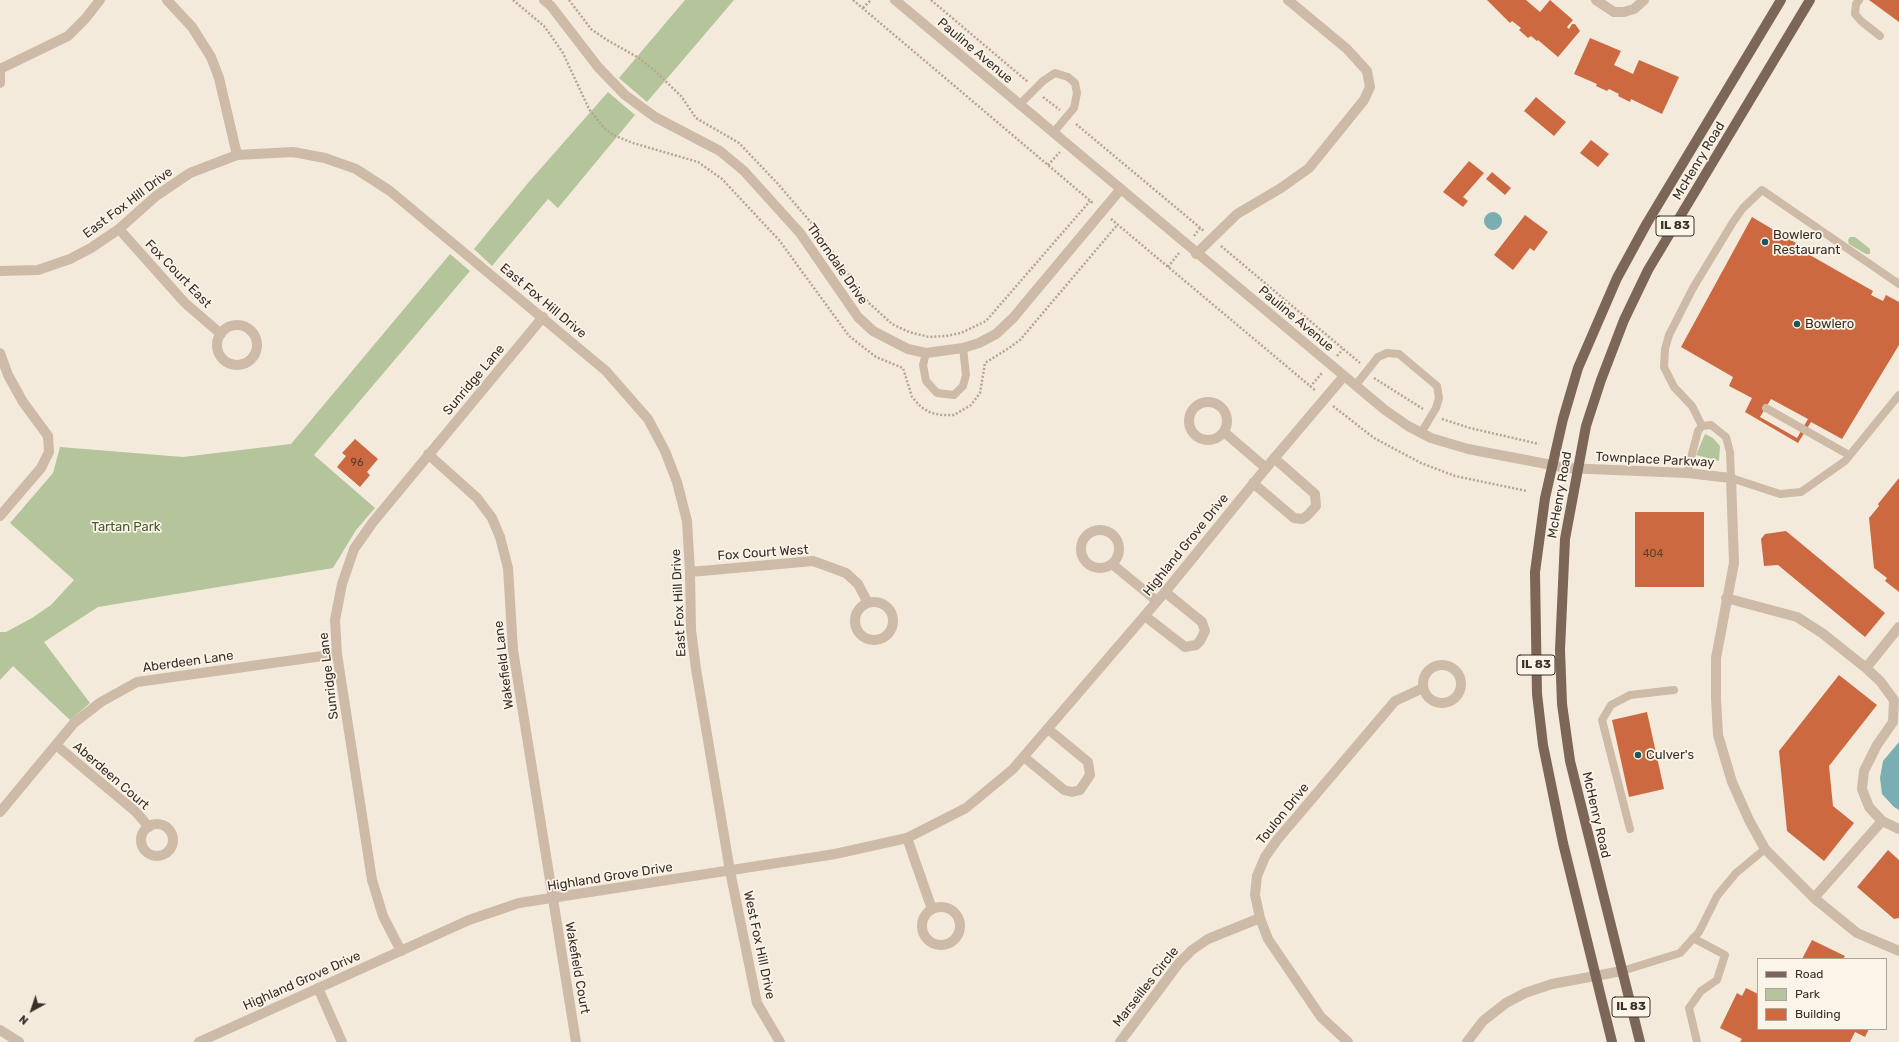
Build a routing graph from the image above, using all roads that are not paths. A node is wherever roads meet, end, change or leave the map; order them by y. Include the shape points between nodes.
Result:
1 (100, 0) edge
2 (167, 0) edge
3 (544, 0) edge
4 (895, 0) edge
5 (1288, 0) edge
6 (1596, 0) edge
7 (1644, 0) edge
8 (1781, 0) edge
9 (1810, 0) edge
10 (1859, 0) edge
11 (1880, 36) dead end
12 (0, 70) edge
13 (0, 83) edge
14 (1020, 105) junction
15 (1053, 134) junction
16 (237, 155) junction
17 (1120, 190) junction
18 (119, 229) junction
19 (1196, 254) junction
20 (0, 271) edge
21 (1899, 284) edge
22 (543, 317) junction
23 (221, 334) dead end
24 (963, 348) junction
25 (0, 353) edge
26 (926, 353) junction
27 (1344, 376) junction
28 (1355, 386) junction
29 (1899, 395) edge
30 (1766, 408) dead end
31 (1702, 426) junction
32 (1224, 432) dead end
33 (1421, 433) junction
34 (428, 454) junction
35 (1849, 455) junction
36 (1274, 458) junction
37 (1552, 465) junction
38 (1266, 468) junction
39 (1578, 468) junction
40 (1687, 473) junction
41 (1731, 478) junction
42 (1253, 483) junction
43 (0, 516) edge
44 (1112, 564) dead end
45 (690, 572) junction
46 (1165, 592) junction
47 (1726, 598) junction
48 (1157, 601) junction
49 (868, 603) dead end
50 (1145, 616) junction
51 (1899, 627) edge
52 (337, 654) junction
53 (1866, 668) junction
54 (1423, 688) dead end
55 (1674, 690) dead end
56 (1048, 729) junction
57 (56, 745) junction
58 (1024, 757) junction
59 (0, 812) edge
60 (1882, 821) junction
61 (149, 827) dead end
62 (1899, 829) edge
63 (1630, 830) dead end
64 (907, 838) junction
65 (1765, 849) junction
66 (730, 871) junction
67 (1814, 898) junction
68 (552, 899) junction
69 (932, 909) dead end
70 (1260, 918) junction
71 (1693, 938) junction
72 (401, 951) junction
73 (1899, 952) edge
74 (1622, 971) junction
75 (1596, 976) junction
76 (318, 988) junction
77 (0, 1030) edge
78 (19, 1042) edge
79 (199, 1042) edge
80 (342, 1042) edge
81 (576, 1042) edge
82 (780, 1042) edge
83 (1120, 1042) edge
84 (1348, 1042) edge
85 (1467, 1042) edge
86 (1612, 1042) edge
87 (1640, 1042) edge
88 (1697, 1042) edge

1 - 12 street via 68,36
2 - 16 street via 192,28 211,57 220,78
3 - 26 street, Thorndale Drive via 598,67 625,95 655,117 720,151 744,171 800,233 858,317 873,331 908,349
4 - 14 street, Pauline Avenue
5 - 19 street via 1347,49 1367,70 1370,87 1364,100 1309,168 1237,214
6 - 7 street via 1614,12 1634,9
8 - 37 main road, McHenry Road / IL 83 via 1647,223 1617,278 1578,368
9 - 39 main road, McHenry Road / IL 83 via 1648,270 1624,320 1601,380 1586,426
10 - 11 lane via 1855,14
12 - 13 street
14 - 15 street, Pauline Avenue
14 - 15 lane via 1055,73 1068,77 1075,83 1078,93 1074,108
15 - 17 street, Pauline Avenue
16 - 18 street, East Fox Hill Drive via 190,173 156,196
16 - 22 street, East Fox Hill Drive via 293,152 325,158 356,168 390,191
17 - 19 street, Pauline Avenue
17 - 24 street, Thorndale Drive via 1013,318 996,334
18 - 20 street, East Fox Hill Drive via 70,259 38,270
18 - 23 street, Fox Court East via 185,303
19 - 27 street, Pauline Avenue
21 - 31 lane via 1762,190 1733,222 1693,288 1669,335 1665,349 1664,367 1674,387 1692,406
22 - 34 street, Sunridge Lane
22 - 45 street, East Fox Hill Drive via 606,371 648,419 665,451 677,482 687,521
24 - 26 street, Thorndale Drive
24 - 26 lane via 966,375 963,386 954,395 937,393 926,381 923,365
25 - 43 street via 8,375 23,402 48,436 49,452 41,468
27 - 28 street, Pauline Avenue
27 - 36 street, Highland Grove Drive
28 - 33 street, Pauline Avenue via 1385,410
28 - 33 lane via 1378,357 1399,354 1437,386 1439,398
29 - 35 lane
30 - 35 lane
31 - 40 lane via 1698,431
31 - 41 lane via 1711,425 1726,437 1730,452
32 - 38 street
33 - 37 street, Pauline Avenue via 1468,450
34 - 52 street, Sunridge Lane via 354,549 342,584 335,620
34 - 68 street, Wakefield Lane via 477,498 492,518 500,537 508,568 513,650
35 - 41 lane via 1845,461 1801,492 1780,494
36 - 38 street, Highland Grove Drive
36 - 42 street via 1315,494 1316,506 1302,519 1294,518
37 - 39 street, Townplace Parkway
37 - 75 main road, McHenry Road / IL 83 via 1535,572 1537,694 1543,746 1563,843
38 - 42 street, Highland Grove Drive
39 - 40 street, Townplace Parkway
39 - 74 main road, McHenry Road / IL 83 via 1564,539 1560,650 1562,704 1570,761
40 - 41 street, Townplace Parkway
41 - 47 street, Townplace Parkway via 1734,563
42 - 46 street, Highland Grove Drive
44 - 48 street
45 - 49 street, Fox Court West via 813,561 846,573 858,584
45 - 66 street, East Fox Hill Drive via 691,630 696,669
46 - 48 street, Highland Grove Drive
46 - 50 street via 1202,622 1205,631 1200,641 1196,645 1185,647
47 - 53 street via 1797,617
47 - 65 street, Townplace Parkway via 1716,658 1718,735 1732,782 1748,820
48 - 50 street, Highland Grove Drive
50 - 56 street, Highland Grove Drive
51 - 53 street
52 - 57 street, Aberdeen Lane via 137,682 102,702 74,724
52 - 72 street, Sunridge Lane via 372,880 383,916
53 - 60 street via 1894,700 1893,722 1877,745 1864,771 1862,789 1869,807
54 - 70 street, Toulon Drive via 1395,701 1269,851 1257,876 1255,895
55 - 63 lane via 1630,695 1611,705 1602,720
56 - 58 street, Highland Grove Drive
56 - 58 street via 1088,762 1090,775 1080,790 1064,790
57 - 59 street, Aberdeen Lane
57 - 61 street, Aberdeen Court via 136,812
58 - 64 street, Highland Grove Drive via 966,808
60 - 62 street
60 - 67 street
64 - 66 street, Highland Grove Drive via 835,854
64 - 69 street
65 - 67 street, Townplace Parkway
65 - 71 lane via 1736,873 1716,896 1699,932
66 - 68 street, Highland Grove Drive
66 - 82 street, West Fox Hill Drive via 757,1003
67 - 73 street, Townplace Parkway via 1857,933
68 - 72 street, Highland Grove Drive via 519,903 469,920
68 - 81 street, Wakefield Court
70 - 83 street, Marseilles Circle via 1208,940 1192,950 1179,963
70 - 84 street, Toulon Drive via 1268,939 1321,1017
71 - 74 lane via 1680,953
71 - 88 lane via 1725,955 1717,980 1701,991 1689,1008
72 - 76 street, Highland Grove Drive
74 - 75 street
74 - 87 main road, McHenry Road / IL 83
75 - 85 street via 1552,984 1506,1002 1483,1021
75 - 86 main road, McHenry Road / IL 83
76 - 79 street, Highland Grove Drive
76 - 80 street
77 - 78 street

